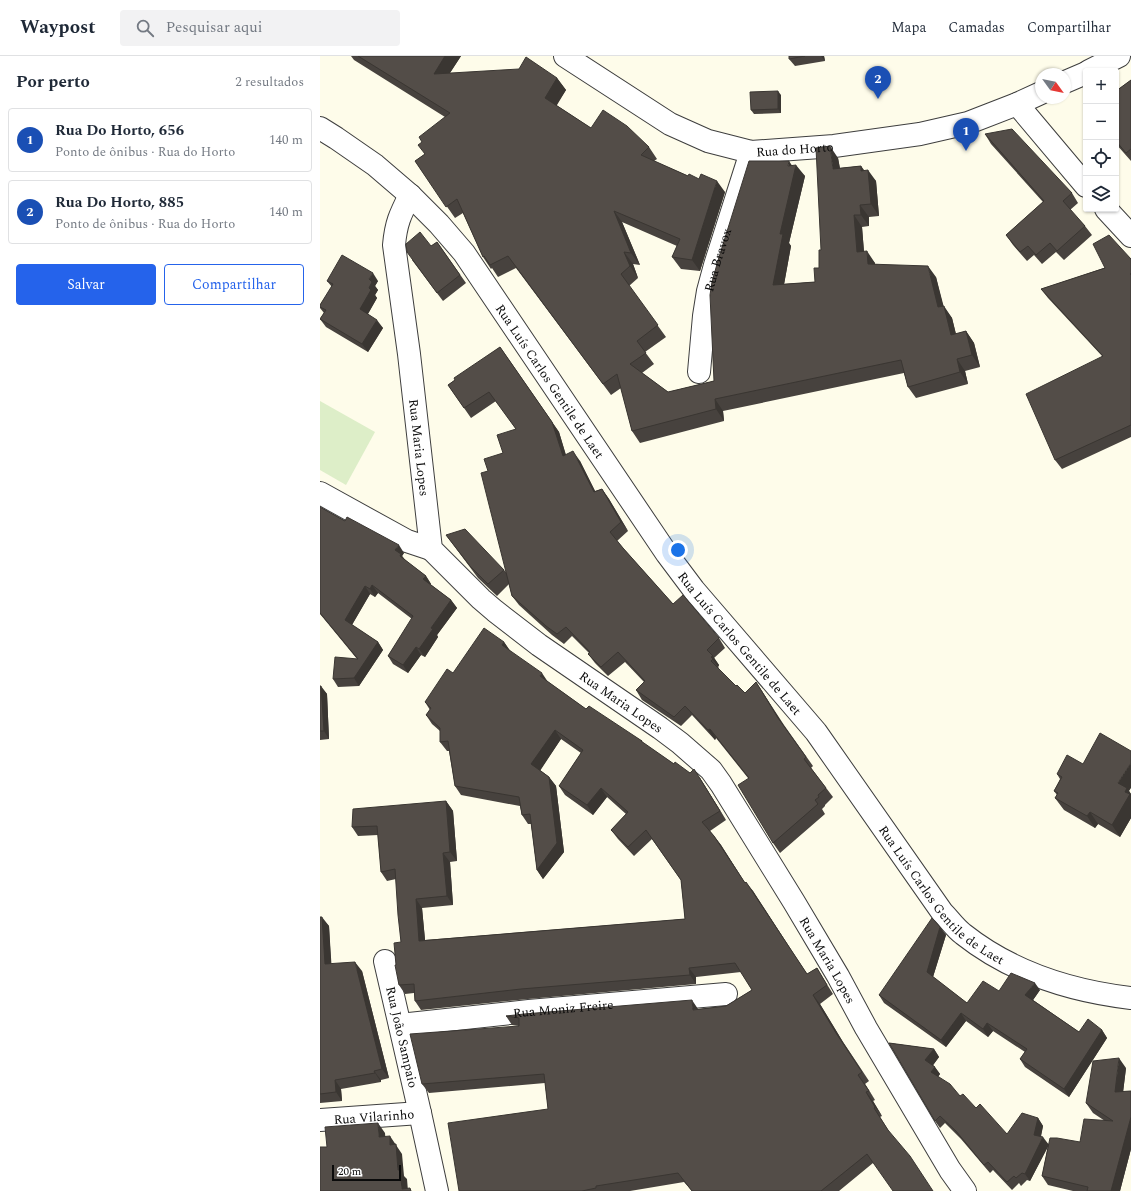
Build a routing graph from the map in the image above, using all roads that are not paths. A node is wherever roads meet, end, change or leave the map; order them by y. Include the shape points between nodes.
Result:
1 (565, 56) edge
2 (1119, 56) edge
3 (1095, 68) edge
4 (1083, 74) edge
5 (1071, 79) edge
6 (1035, 96) edge
7 (1017, 104) junction
8 (320, 128) edge
9 (751, 152) junction
10 (1083, 182) edge
11 (410, 195) junction
12 (1109, 212) edge
13 (1131, 236) edge
14 (699, 372) dead end
15 (320, 493) edge
16 (431, 549) junction
17 (385, 961) dead end
18 (726, 994) dead end
19 (1131, 998) edge
20 (400, 1025) junction
21 (420, 1113) junction
22 (320, 1120) edge
23 (436, 1191) edge
24 (965, 1191) edge

1 - 9 street, Rua do Horto via 670,124 708,141
2 - 3 street
4 - 5 street
6 - 7 street, Rua do Horto
7 - 9 street, Rua do Horto via 968,123 920,134 834,146
7 - 10 street
8 - 11 street, Rua Luís Carlos Gentile de Laet via 375,165
9 - 14 street, Rua Bravox via 708,291
11 - 16 street, Rua Maria Lopes via 399,215 394,245
11 - 19 street, Rua Luís Carlos Gentile de Laet via 464,253 676,566 816,732 942,912 962,933 989,953 1022,970 1069,986
12 - 13 street
15 - 16 street via 407,541
16 - 24 street, Rua Maria Lopes via 494,611 660,728 711,770 798,909 902,1089
17 - 20 street, Rua João Sampaio
18 - 20 street, Rua Moniz Freire
20 - 21 street, Rua João Sampaio
21 - 22 street, Rua Vilarinho
21 - 23 street, Rua Vilarinho

